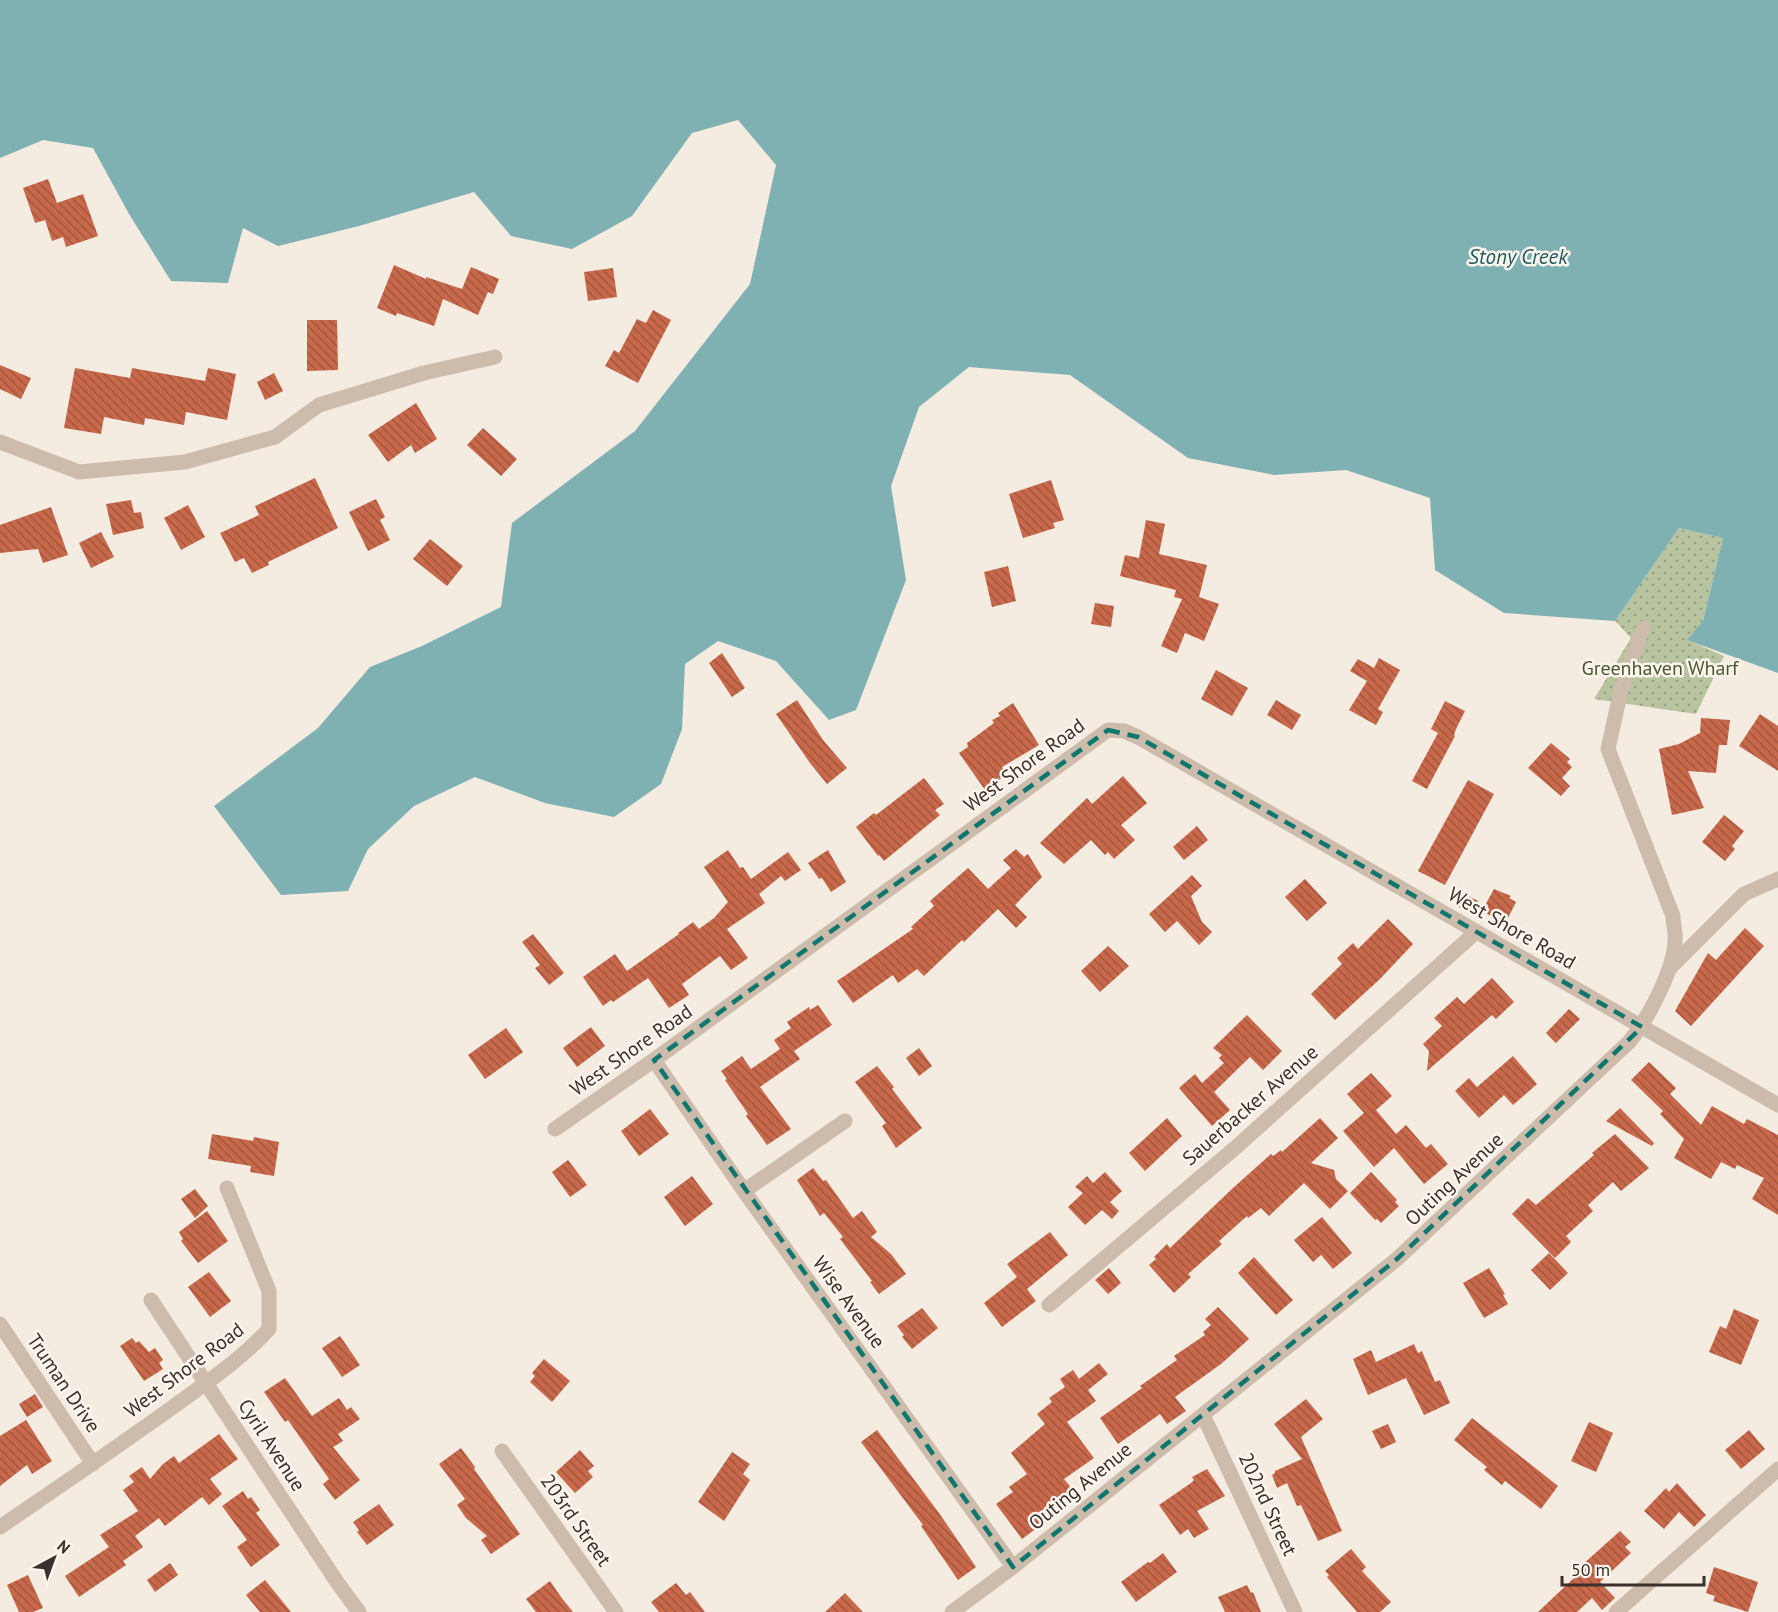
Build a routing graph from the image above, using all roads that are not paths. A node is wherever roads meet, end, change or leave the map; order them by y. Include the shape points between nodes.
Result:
1 (495, 357) dead end
2 (0, 442) edge
3 (1644, 628) dead end
4 (1778, 879) edge
5 (1476, 932) junction
6 (1669, 969) junction
7 (1642, 1027) junction
8 (654, 1060) junction
9 (1778, 1105) edge
10 (845, 1121) dead end
11 (555, 1129) dead end
12 (227, 1188) dead end
13 (744, 1191) junction
14 (151, 1300) dead end
15 (1049, 1305) dead end
16 (0, 1324) edge
17 (206, 1383) junction
18 (1203, 1414) junction
19 (502, 1451) dead end
20 (93, 1464) junction
21 (1778, 1469) edge
22 (0, 1527) edge
23 (1012, 1567) junction
24 (359, 1612) edge
25 (616, 1612) edge
26 (952, 1612) edge
27 (1295, 1612) edge
28 (1616, 1612) edge

1 - 2 street via 424,373 319,405 275,437 185,462 79,472
3 - 6 street, Outing Avenue via 1621,690 1608,750 1672,916 1676,941
4 - 6 street via 1744,894
5 - 7 street, West Shore Road
5 - 8 street, West Shore Road via 1138,737 1108,730
5 - 15 street, Sauerbacker Avenue via 1233,1149
6 - 7 street, Outing Avenue
7 - 9 street, West Shore Road
7 - 18 street, Outing Avenue via 1397,1259
8 - 11 street, West Shore Road
8 - 13 street, Wise Avenue
10 - 13 street
12 - 17 street, West Shore Road via 269,1291 269,1329
13 - 23 street, Wise Avenue
14 - 17 street, Cyril Avenue
16 - 20 street, Truman Drive
17 - 20 street, West Shore Road
17 - 24 street, Cyril Avenue
18 - 23 street, Outing Avenue
18 - 27 street, 202nd Street
19 - 25 street, 203rd Street
20 - 22 street, West Shore Road
21 - 28 street
23 - 26 street, Outing Avenue

